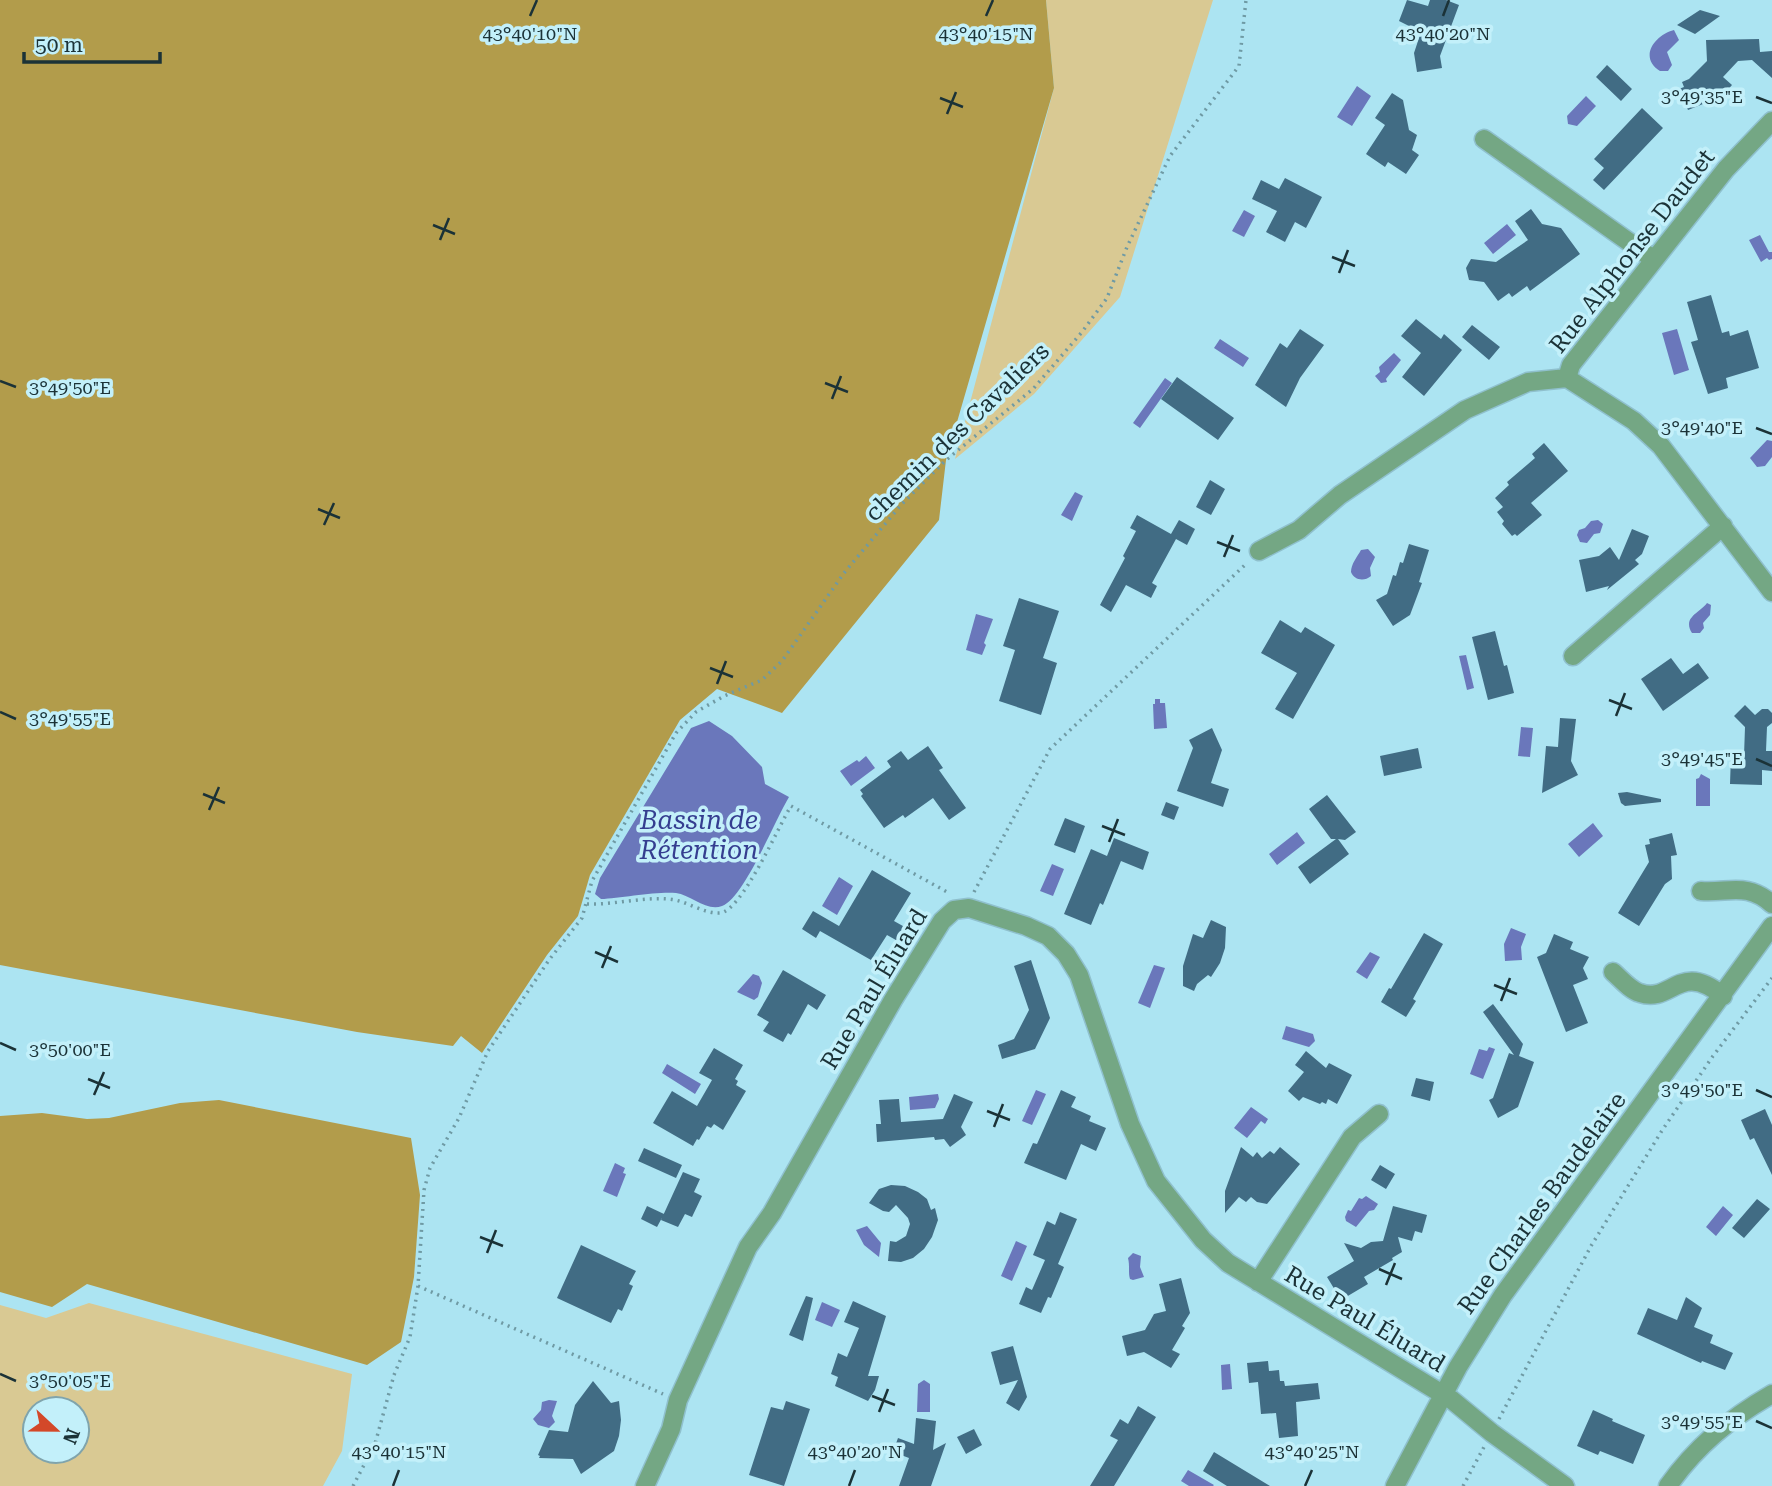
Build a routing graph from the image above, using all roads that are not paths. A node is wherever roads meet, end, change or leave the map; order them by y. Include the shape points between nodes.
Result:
1 (1772, 121) edge
2 (1483, 139) dead end
3 (1653, 259) junction
4 (1567, 378) junction
5 (1723, 526) junction
6 (1259, 551) road end
7 (1772, 592) edge
8 (1573, 656) dead end
9 (1701, 891) dead end
10 (1772, 904) edge
11 (1772, 926) edge
12 (1614, 972) dead end
13 (1723, 996) junction
14 (1379, 1114) dead end
15 (1258, 1282) junction
16 (1772, 1394) edge
17 (1443, 1395) junction
18 (645, 1486) edge
19 (1395, 1486) edge
20 (1565, 1486) edge
21 (1668, 1486) edge

1 - 3 street, Rue Alphonse Daudet
2 - 3 street
3 - 4 street, Rue Alphonse Daudet via 1571,365
4 - 5 street, Rue Alphonse Daudet via 1634,421 1661,446
4 - 6 street via 1528,382 1465,410 1340,495 1299,530
5 - 7 street, Rue Alphonse Daudet
5 - 8 street
9 - 10 street via 1743,890 1762,895
11 - 13 street, Rue Charles Baudelaire
12 - 13 street via 1644,994 1694,981 1708,984
13 - 17 street, Rue Charles Baudelaire via 1529,1256
14 - 15 street via 1352,1138
15 - 17 street, Rue Paul Éluard
15 - 18 street, Rue Paul Éluard via 1203,1240 1156,1181 1130,1124 1079,975 1066,954 1048,936 1026,926 962,908 942,921 748,1247 678,1400 671,1429
16 - 21 street via 1710,1437
17 - 19 street, Rue Charles Baudelaire
17 - 20 street, Rue Paul Éluard

